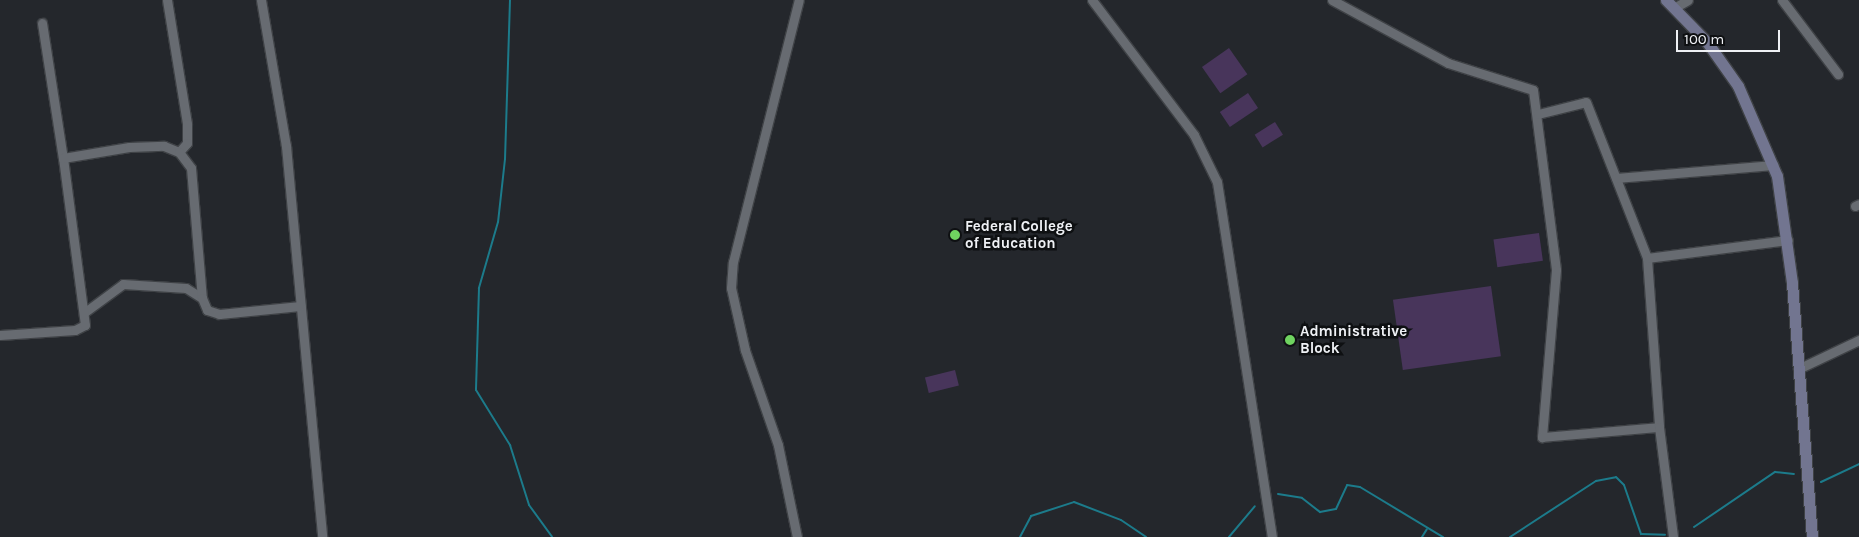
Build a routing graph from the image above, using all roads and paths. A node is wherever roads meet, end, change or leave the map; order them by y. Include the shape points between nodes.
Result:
1 (168, 0) edge
2 (261, 0) edge
3 (799, 0) edge
4 (1092, 0) edge
5 (1332, 0) edge
6 (1688, 0) edge
7 (1782, 0) edge
8 (1670, 4) edge
9 (42, 23) dead end
10 (1838, 74) dead end
11 (1538, 114) junction
12 (179, 152) junction
13 (63, 158) junction
14 (1773, 165) junction
15 (1616, 178) junction
16 (1788, 240) junction
17 (1647, 258) junction
18 (202, 298) junction
19 (301, 306) junction
20 (85, 312) junction
21 (0, 335) edge
22 (1859, 340) edge
23 (1798, 369) junction
24 (1659, 427) junction
25 (322, 537) edge
26 (797, 537) edge
27 (1272, 537) edge
28 (1673, 537) edge
29 (1812, 537) edge

1 - 12 street via 187,124 187,144
2 - 19 street via 286,146
3 - 26 street via 733,262 731,288 745,350 778,445
4 - 27 street via 1194,136 1217,182
5 - 11 street via 1448,63 1533,90
6 - 8 street
7 - 10 street
8 - 14 main road via 1707,42 1738,86
9 - 13 street
11 - 15 street via 1586,102
11 - 24 street via 1556,270 1542,437
12 - 13 street via 155,146
12 - 18 street via 191,168
13 - 20 street
14 - 15 street
14 - 16 main road
15 - 17 street
16 - 17 street
16 - 23 main road
17 - 24 street
18 - 19 street via 207,310 219,314
18 - 20 street via 186,288 123,284
19 - 25 street
20 - 21 street via 85,325 76,330
22 - 23 street
23 - 29 main road
24 - 28 street

